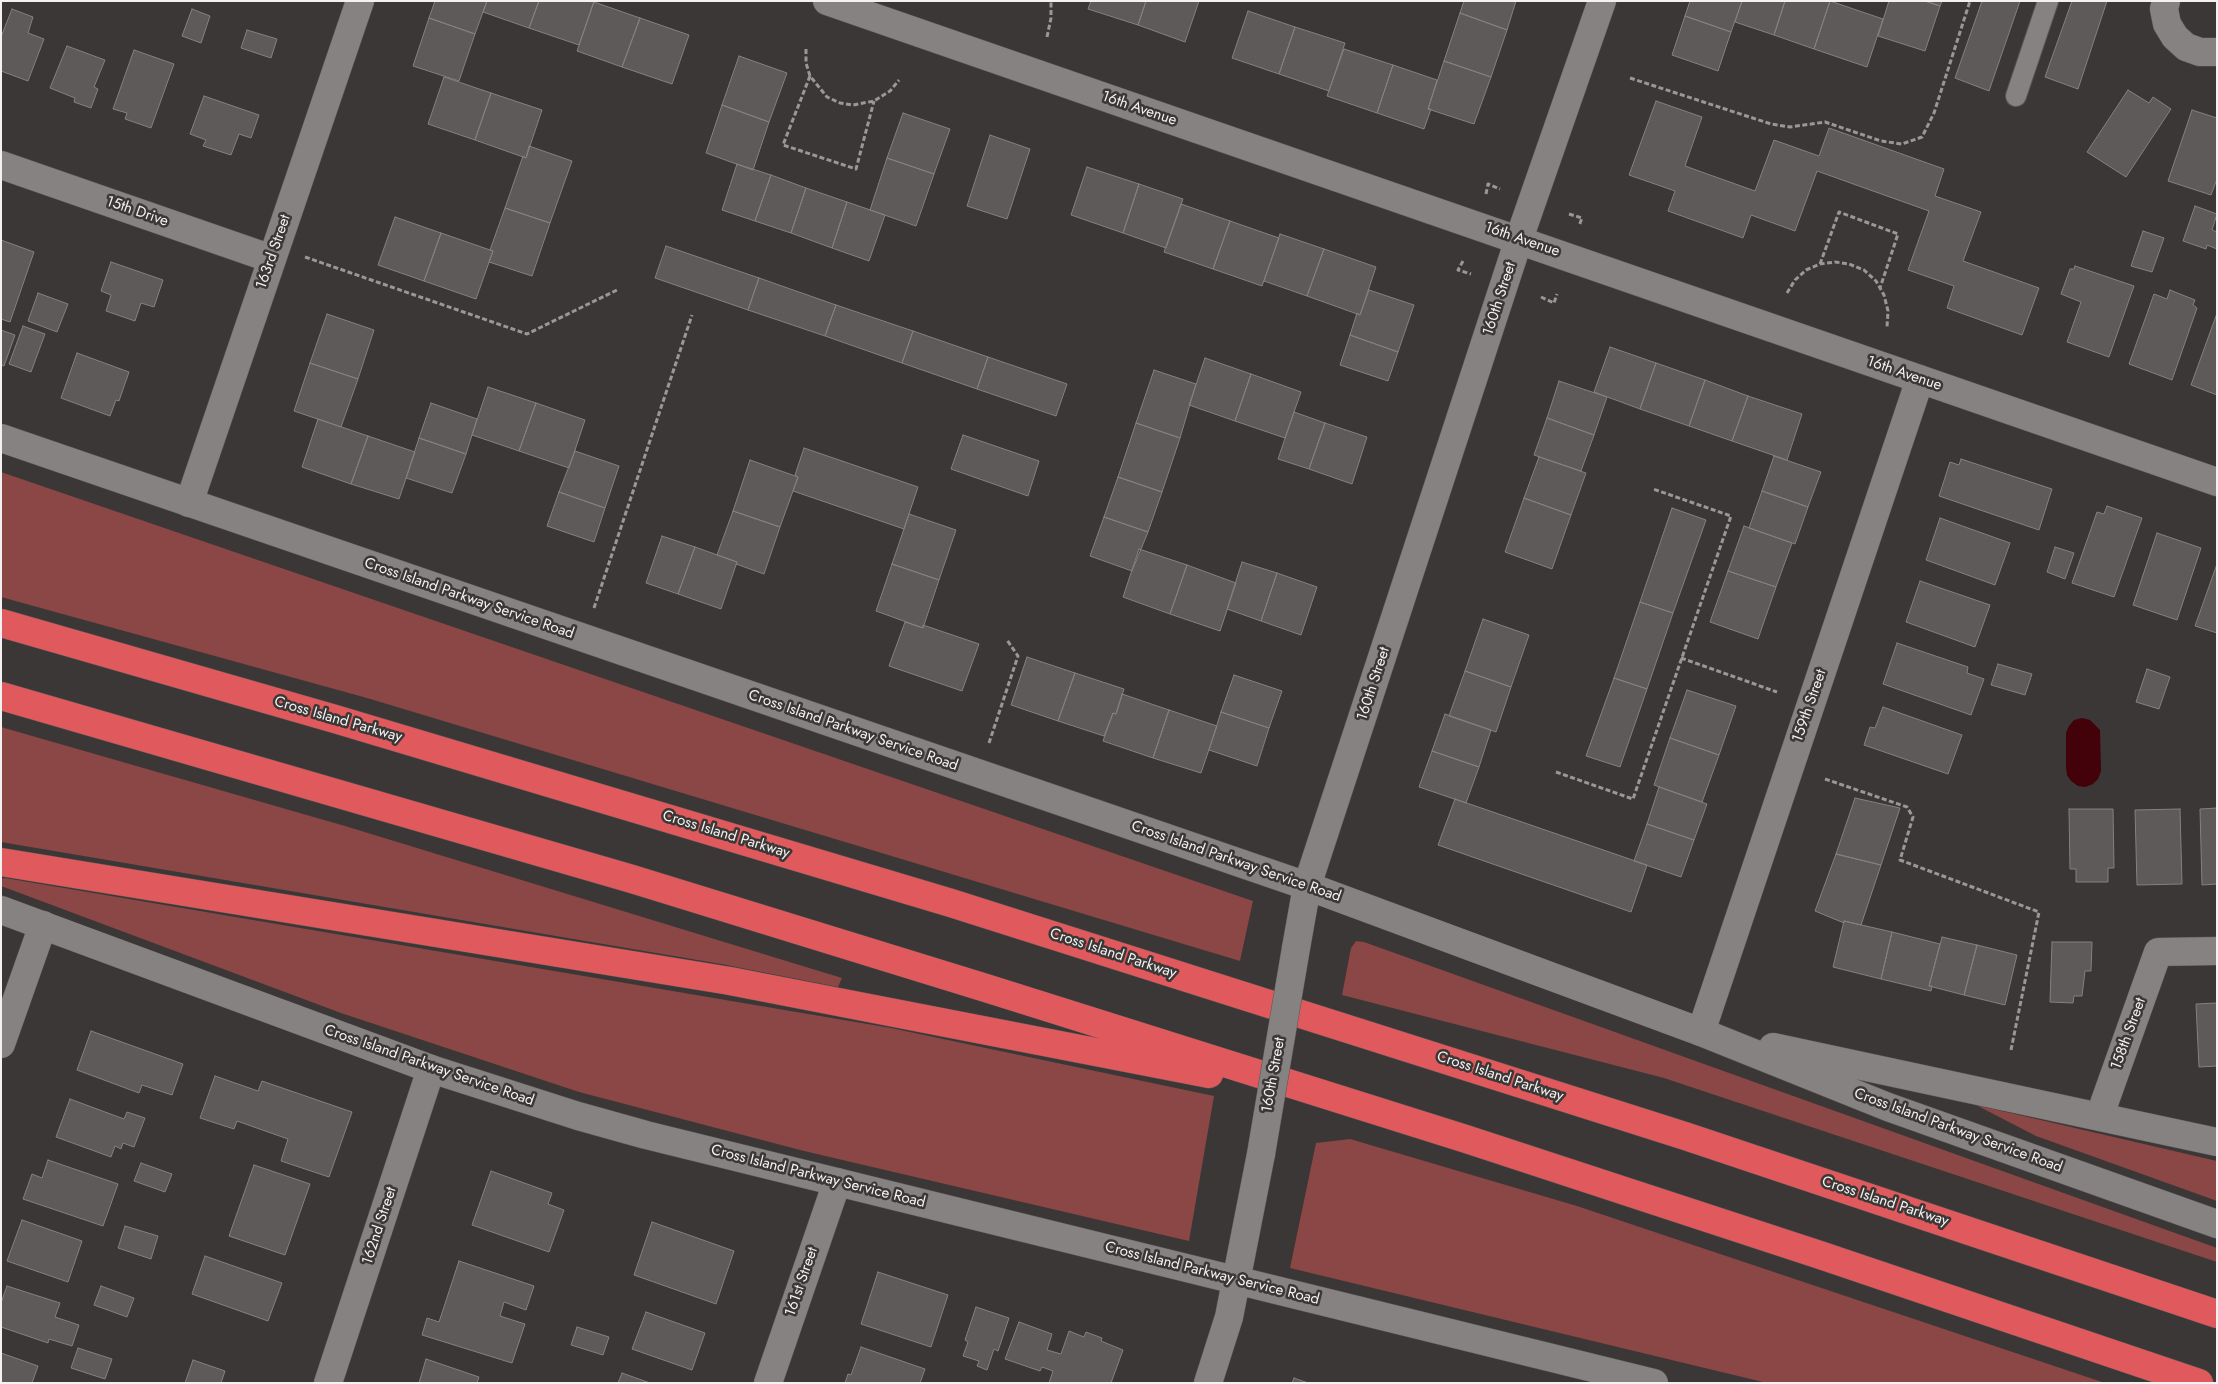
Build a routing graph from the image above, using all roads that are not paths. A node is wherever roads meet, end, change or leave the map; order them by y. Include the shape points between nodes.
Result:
1 (360, 1) edge
2 (827, 1) edge
3 (1602, 1) edge
4 (2048, 1) edge
5 (2166, 1) edge
6 (2217, 52) edge
7 (2016, 96) dead end
8 (1, 166) edge
9 (1520, 239) junction
10 (272, 258) junction
11 (1920, 379) junction
12 (1, 438) edge
13 (2217, 482) edge
14 (189, 503) junction
15 (1, 623) edge
16 (1, 696) edge
17 (1, 862) edge
18 (1307, 886) junction
19 (1, 910) edge
20 (42, 925) junction
21 (2217, 951) edge
22 (1701, 1032) junction
23 (1, 1044) edge
24 (431, 1069) junction
25 (1347, 1102) junction
26 (2100, 1115) junction
27 (2217, 1142) edge
28 (837, 1182) junction
29 (2217, 1224) edge
30 (1989, 1237) junction
31 (1237, 1281) junction
32 (2217, 1303) edge
33 (2217, 1314) edge
34 (1651, 1382) edge
35 (328, 1383) edge
36 (768, 1383) edge
37 (1208, 1383) edge
38 (2199, 1383) edge

1 - 10 street, 163rd Street
2 - 9 street, 16th Avenue
3 - 9 street, 160th Street
4 - 7 lane
5 - 6 street via 2167,24 2174,37 2186,47 2200,52
8 - 10 street, 15th Drive
9 - 11 street, 16th Avenue
9 - 18 street, 160th Street
10 - 14 street, 163rd Street
11 - 13 street, 16th Avenue
11 - 22 street, 159th Street
12 - 14 street, Cross Island Parkway Service Road
14 - 18 street, Cross Island Parkway Service Road
15 - 30 highway, Cross Island Parkway via 951,903 1543,1090
16 - 25 highway via 632,879
17 - 25 highway via 730,981
18 - 22 street, Cross Island Parkway Service Road
18 - 31 street, 160th Street, bridge
19 - 20 street, Cross Island Parkway Service Road
20 - 23 street
20 - 24 street, Cross Island Parkway Service Road
21 - 26 street, 158th Street via 2158,952
22 - 26 street, Cross Island Parkway Service Road
22 - 29 street, Cross Island Parkway Service Road via 1888,1107
24 - 28 street, Cross Island Parkway Service Road via 587,1118
24 - 35 street, 162nd Street
25 - 38 highway via 1820,1255
26 - 27 street, Cross Island Parkway Service Road
28 - 31 street, Cross Island Parkway Service Road
28 - 36 street, 161st Street
30 - 32 highway
30 - 33 highway, Cross Island Parkway
31 - 34 street, Cross Island Parkway Service Road
31 - 37 street, 160th Street

